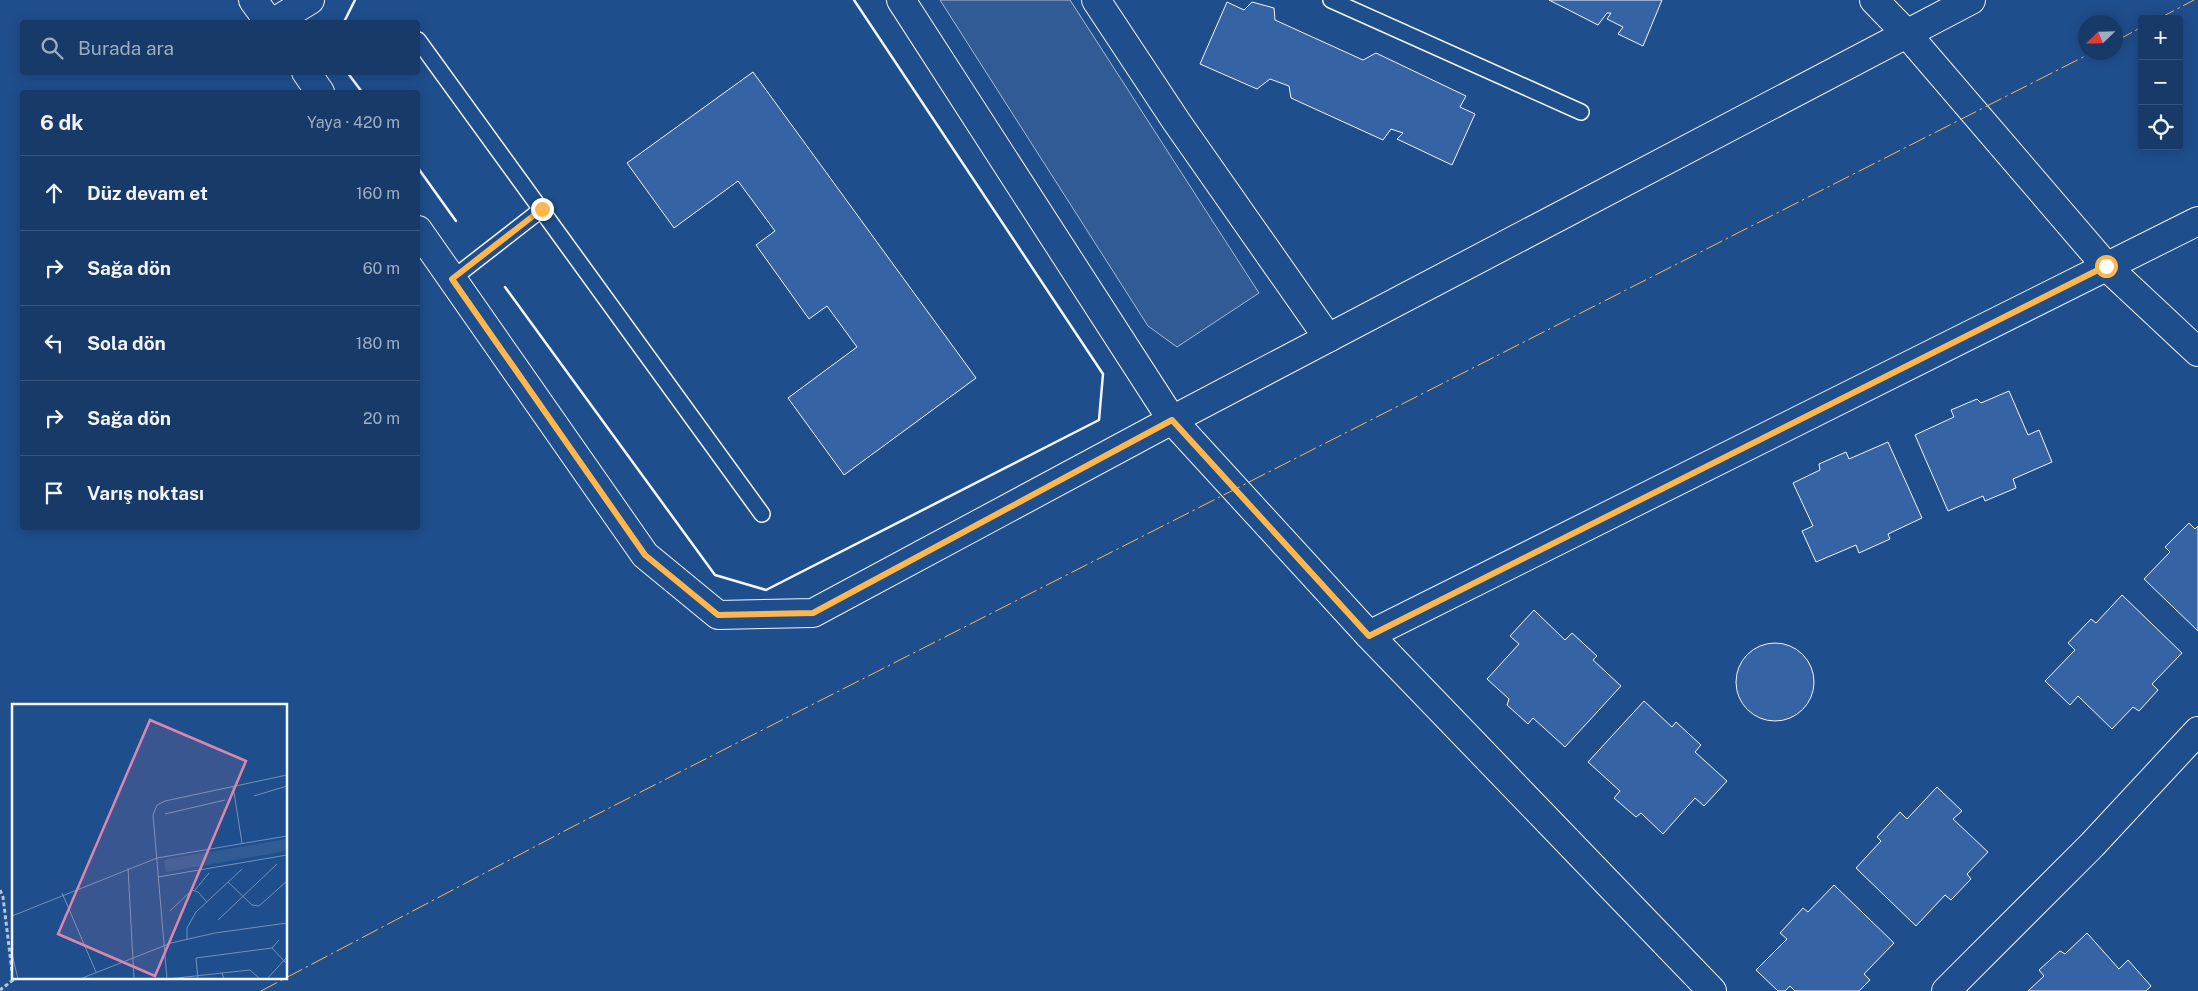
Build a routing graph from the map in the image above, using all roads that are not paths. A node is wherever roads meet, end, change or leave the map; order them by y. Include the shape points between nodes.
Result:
1 (253, 0) edge
2 (310, 0) edge
3 (901, 0) edge
4 (1096, 0) edge
5 (1331, 0) edge
6 (1874, 0) edge
7 (1972, 0) edge
8 (267, 20) edge
9 (277, 20) edge
10 (1907, 34) junction
11 (420, 43) edge
12 (308, 75) edge
13 (319, 90) edge
14 (1581, 112) dead end
15 (542, 209) junction
16 (2198, 221) edge
17 (420, 233) edge
18 (2106, 266) junction
19 (452, 279) junction
20 (1328, 338) junction
21 (2198, 352) edge
22 (1172, 420) junction
23 (762, 514) dead end
24 (1369, 636) junction
25 (2198, 731) edge
26 (1712, 991) edge
27 (1946, 991) edge

1 - 8 street
2 - 9 street
3 - 22 street
4 - 20 street via 1176,121
5 - 14 lane
6 - 10 street
7 - 10 street
10 - 18 street
10 - 20 street
11 - 15 lane
12 - 13 street
15 - 19 lane
15 - 23 lane
16 - 18 street
17 - 19 street
18 - 21 street
18 - 24 street
19 - 22 street via 645,555 718,615 813,613
20 - 22 street
22 - 24 street
24 - 26 street
25 - 27 street via 2092,845

